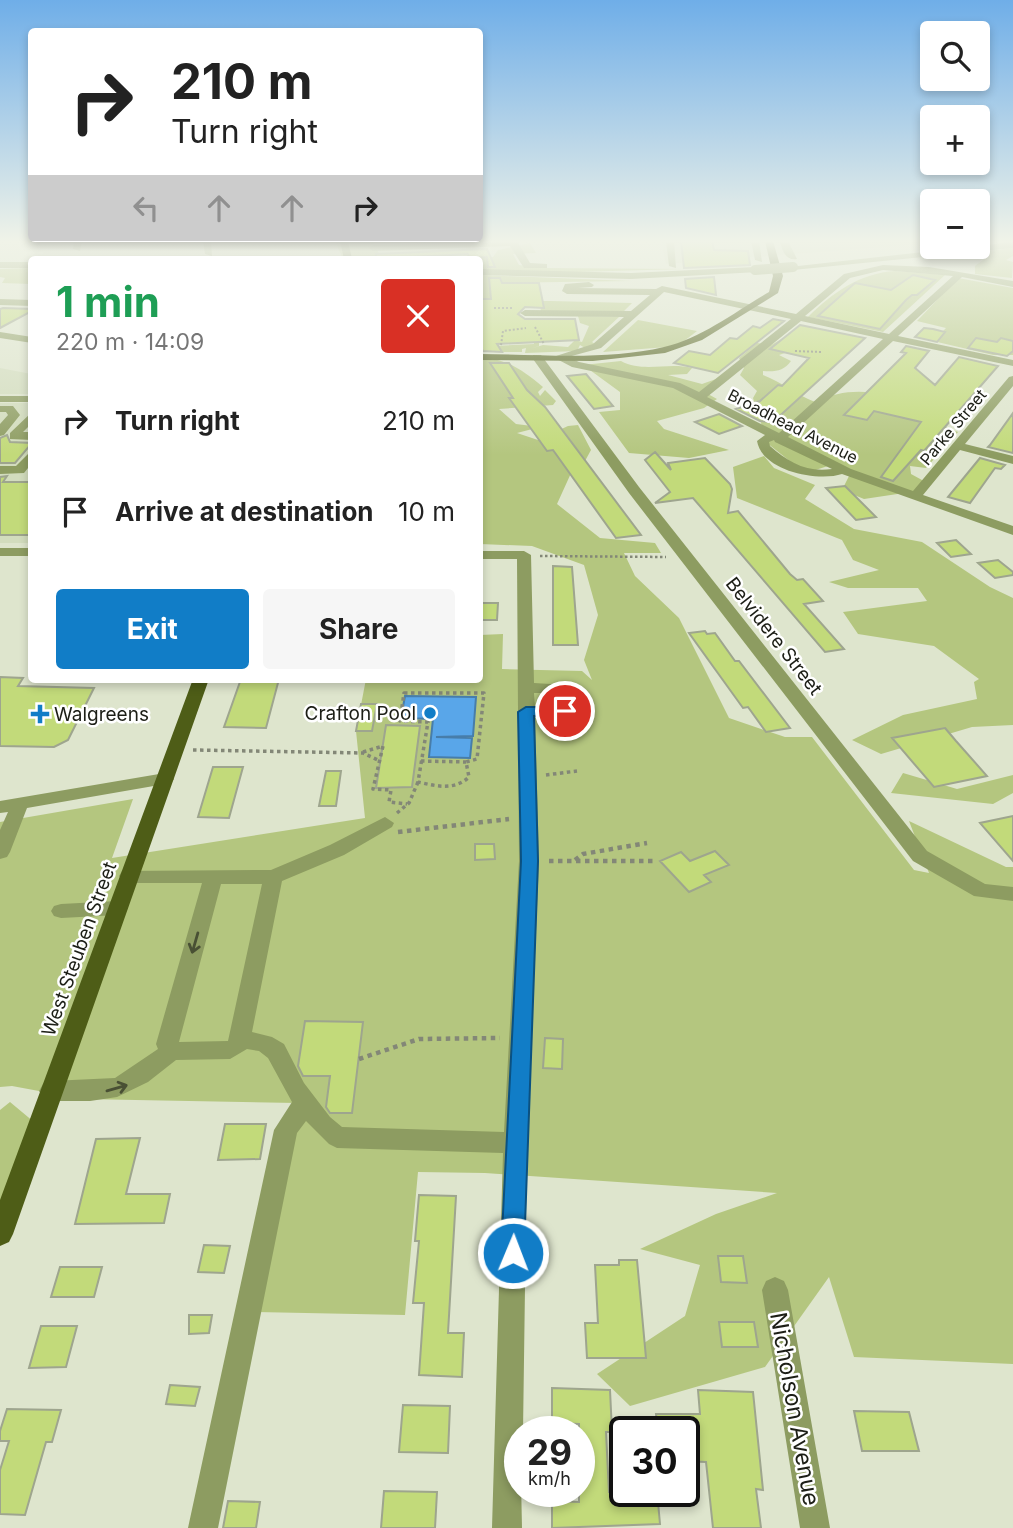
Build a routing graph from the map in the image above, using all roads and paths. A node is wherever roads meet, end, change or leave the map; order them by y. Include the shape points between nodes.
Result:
1 (526, 312) edge
2 (596, 312) edge
3 (744, 312) edge
4 (769, 312) edge
5 (802, 312) edge
6 (916, 312) edge
7 (633, 314) joint
8 (796, 317) junction
9 (531, 328) junction
10 (504, 331) dead end
11 (0, 335) edge
12 (888, 337) junction
13 (28, 339) edge
14 (552, 344) dead end
15 (795, 351) dead end
16 (821, 352) dead end
17 (483, 357) edge
18 (537, 357) junction
19 (558, 357) junction
20 (1013, 363) edge
21 (1013, 379) edge
22 (701, 396) junction
23 (0, 399) edge
24 (28, 399) edge
25 (28, 402) edge
26 (0, 409) edge
27 (14, 415) junction
28 (28, 420) edge
29 (0, 432) edge
30 (28, 436) edge
31 (776, 437) junction
32 (957, 446) junction
33 (28, 459) edge
34 (1013, 460) edge
35 (0, 470) edge
36 (843, 470) junction
37 (916, 495) junction
38 (1013, 531) edge
39 (0, 552) edge
40 (28, 552) edge
41 (483, 555) edge
42 (524, 555) junction
43 (657, 557) dead end
44 (200, 683) edge
45 (526, 688) junction
46 (526, 712) junction
47 (193, 750) dead end
48 (363, 753) junction
49 (378, 760) junction
50 (421, 761) junction
51 (466, 762) junction
52 (577, 771) dead end
53 (527, 777) junction
54 (165, 779) junction
55 (418, 782) junction
56 (20, 804) junction
57 (407, 804) junction
58 (0, 807) edge
59 (527, 817) junction
60 (385, 823) joint
61 (362, 835) junction
62 (648, 843) dead end
63 (0, 852) edge
64 (529, 861) junction
65 (573, 862) junction
66 (656, 862) dead end
67 (130, 876) junction
68 (213, 877) junction
69 (273, 877) junction
70 (1013, 894) edge
71 (118, 908) junction
72 (61, 911) dead end
73 (520, 1038) junction
74 (240, 1039) junction
75 (171, 1051) junction
76 (359, 1059) dead end
77 (51, 1091) junction
78 (305, 1102) junction
79 (515, 1143) junction
80 (0, 1234) edge
81 (775, 1290) dead end
82 (203, 1528) edge
83 (507, 1528) edge
84 (815, 1528) edge

1 - 9 street
2 - 7 street
3 - 19 main road via 665,350 628,356
4 - 8 street
5 - 8 street
6 - 12 street
7 - 19 street via 597,346
8 - 12 street
8 - 22 street via 786,330
9 - 10 path
9 - 14 path via 541,344
11 - 13 street
12 - 20 street
12 - 31 street
15 - 16 path
17 - 18 main road
18 - 19 main road
18 - 70 street, Belvidere Street via 634,490 920,856 981,891
19 - 22 street, Broadhead Avenue via 576,365 676,385
21 - 32 street, Parke Street
22 - 31 street, Broadhead Avenue
23 - 24 street
25 - 27 street
26 - 27 street via 9,408
27 - 29 street
28 - 30 street via 15,436
31 - 36 street, Broadhead Avenue
31 - 36 street via 763,441 764,447 799,471 823,475
32 - 34 street
32 - 37 street, Parke Street
33 - 35 street via 20,470
36 - 37 street, Broadhead Avenue
37 - 38 street, Broadhead Avenue
39 - 40 street
41 - 42 street
42 - 43 path
42 - 45 street
44 - 54 main road, West Steuben Street
45 - 46 street
45 - 46 street via 561,688 565,711
46 - 53 street
47 - 48 path
48 - 49 path
48 - 49 path via 383,746
49 - 57 path via 373,789 391,790 389,802
50 - 51 path
50 - 51 path via 428,722 400,721 404,693 484,693 477,759
50 - 55 path
51 - 55 path via 469,777 464,783 440,788
52 - 53 path
53 - 59 street
54 - 56 street
54 - 67 main road, West Steuben Street
55 - 57 path
56 - 58 street
56 - 63 street
57 - 60 path
59 - 61 path
59 - 64 street
60 - 61 street
61 - 69 street
62 - 65 path via 583,854
64 - 65 path
64 - 73 street
65 - 66 path
67 - 68 street
67 - 71 main road, West Steuben Street
68 - 69 street
68 -> 75 street via 167,1044
69 - 74 street
71 - 72 street
71 - 77 main road, West Steuben Street
73 - 76 path via 419,1039
73 - 79 street
74 - 75 street via 230,1050
74 - 78 street via 264,1043 276,1051
77 -> 75 street via 100,1092 128,1085
77 - 80 main road, West Steuben Street
78 - 79 street via 337,1137
78 - 82 street via 286,1130
79 - 83 street
81 - 84 street, Nicholson Avenue

